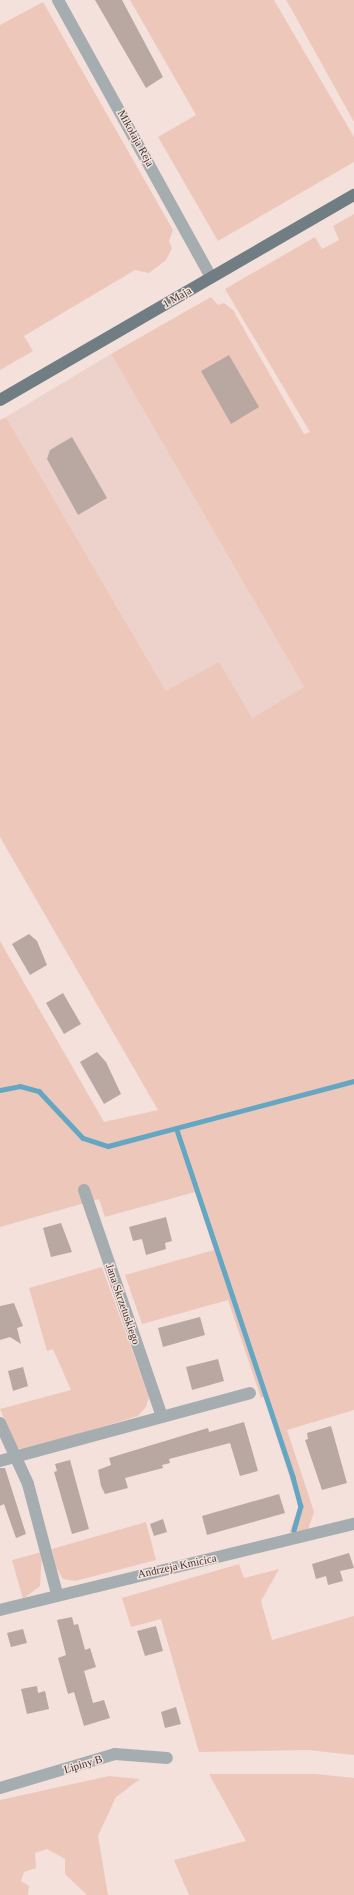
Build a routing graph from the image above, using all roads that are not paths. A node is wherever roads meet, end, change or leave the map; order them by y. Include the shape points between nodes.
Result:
1 (58, 0) edge
2 (354, 194) edge
3 (212, 277) junction
4 (0, 400) edge
5 (84, 1190) dead end
6 (250, 1393) dead end
7 (162, 1417) junction
8 (0, 1423) edge
9 (16, 1457) junction
10 (0, 1461) edge
11 (354, 1524) edge
12 (57, 1594) junction
13 (0, 1610) edge
14 (167, 1758) dead end
15 (0, 1788) edge

1 - 3 street, Mikołaja Reja
2 - 3 main road, 1 Maja
3 - 4 main road, 1 Maja
5 - 7 street, Jana Skrzetuskiego
6 - 7 street
7 - 9 street
8 - 9 street
9 - 10 street
9 - 12 street via 40,1524
11 - 12 street, Andrzeja Kmicica
12 - 13 street, Andrzeja Kmicica
14 - 15 street, Lipiny B via 115,1754

